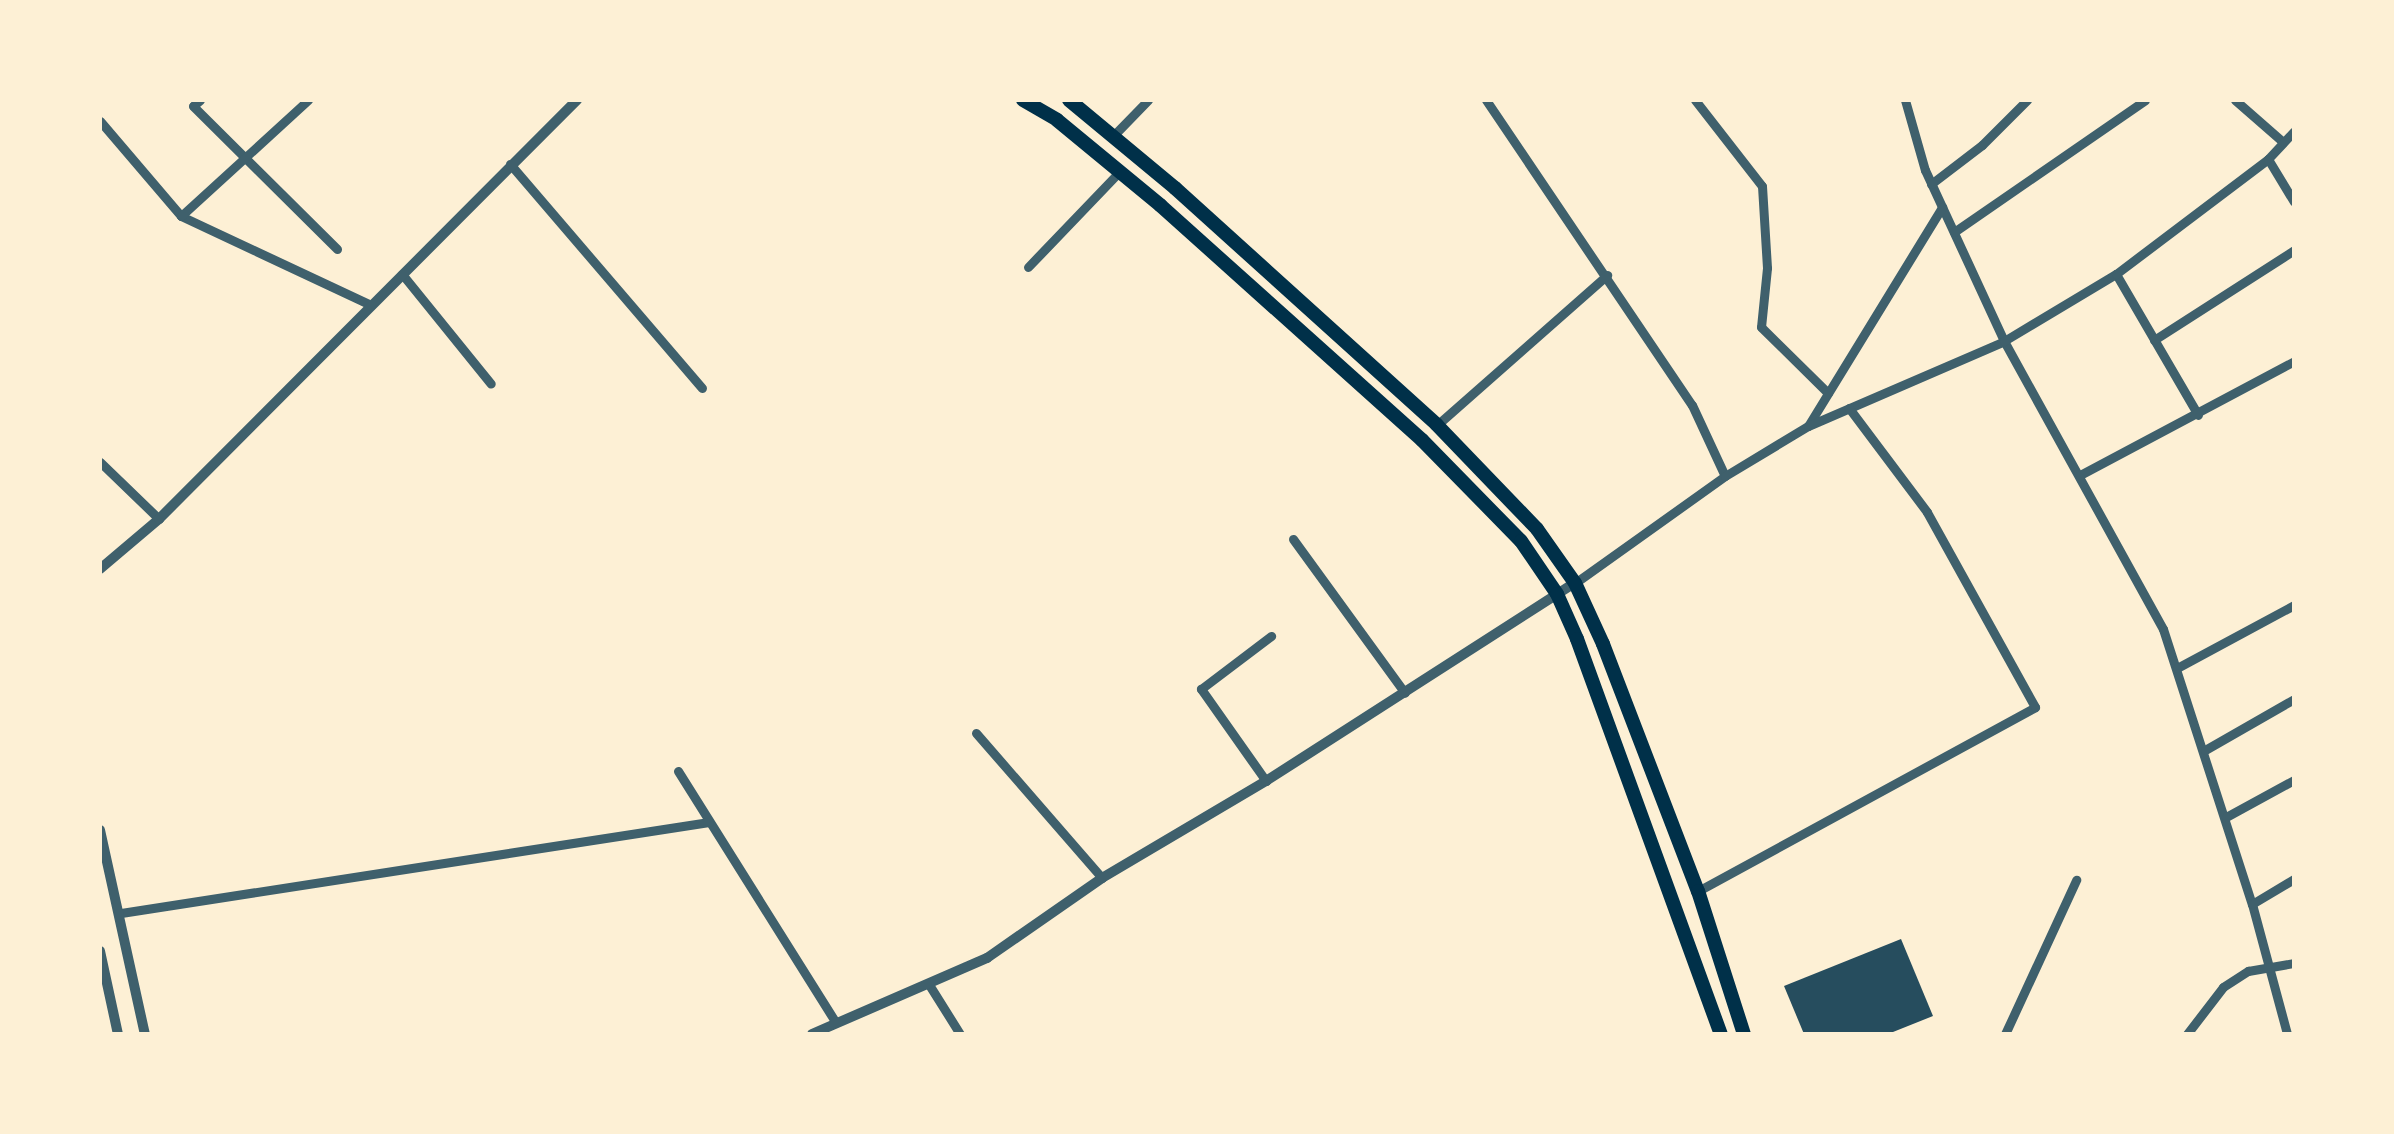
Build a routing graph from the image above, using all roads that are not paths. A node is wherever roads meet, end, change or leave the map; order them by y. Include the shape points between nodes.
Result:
1 (200, 100) edge
2 (308, 100) edge
3 (562, 100) edge
4 (577, 100) edge
5 (1024, 100) edge
6 (1069, 100) edge
7 (1148, 100) edge
8 (1486, 100) edge
9 (1695, 100) edge
10 (1905, 100) edge
11 (2027, 100) edge
12 (2146, 100) edge
13 (2236, 100) edge
14 (558, 117) junction
15 (100, 121) edge
16 (2294, 131) edge
17 (1114, 135) junction
18 (2283, 142) junction
19 (244, 158) junction
20 (2268, 159) junction
21 (510, 164) junction
22 (1120, 171) junction
23 (1931, 184) junction
24 (2294, 202) edge
25 (1942, 207) junction
26 (181, 216) junction
27 (1954, 232) junction
28 (337, 249) dead end
29 (2294, 250) edge
30 (1028, 268) dead end
31 (402, 274) junction
32 (1607, 274) junction
33 (2116, 274) junction
34 (371, 305) junction
35 (2154, 340) junction
36 (2004, 341) junction
37 (2294, 360) edge
38 (491, 384) dead end
39 (702, 388) dead end
40 (1828, 393) junction
41 (1849, 408) junction
42 (2198, 415) junction
43 (1437, 424) junction
44 (1808, 426) junction
45 (100, 462) edge
46 (2080, 475) junction
47 (1725, 476) junction
48 (159, 519) junction
49 (1293, 539) dead end
50 (100, 569) edge
51 (1575, 583) junction
52 (1557, 594) junction
53 (2294, 605) edge
54 (1271, 636) dead end
55 (2177, 668) junction
56 (1405, 694) junction
57 (2294, 698) edge
58 (976, 733) dead end
59 (2204, 750) junction
60 (678, 770) dead end
61 (2294, 780) edge
62 (1266, 781) junction
63 (2226, 818) junction
64 (708, 822) junction
65 (100, 830) edge
66 (1102, 878) junction
67 (2294, 879) edge
68 (2076, 880) dead end
69 (1698, 891) junction
70 (2252, 904) junction
71 (121, 914) junction
72 (100, 951) edge
73 (2294, 964) edge
74 (2271, 966) junction
75 (928, 984) junction
76 (836, 1024) junction
77 (118, 1034) edge
78 (145, 1034) edge
79 (812, 1034) edge
80 (960, 1034) edge
81 (1721, 1034) edge
82 (1744, 1034) edge
83 (2005, 1034) edge
84 (2187, 1034) edge
85 (2287, 1034) edge

1 - 19 street via 194,106
2 - 19 street
3 - 14 street
4 - 14 street
5 - 22 highway
6 - 17 highway
7 - 17 street
8 - 32 street
9 - 40 street via 1762,186 1768,268 1761,328
10 - 23 street
11 - 23 street
12 - 27 street
13 - 18 street
14 - 21 street
15 - 26 street
16 - 18 street
17 - 43 highway
18 - 20 street
19 - 26 street
19 - 28 street
20 - 24 street
20 - 33 street
21 - 31 street
21 - 39 street
22 - 30 street
22 - 52 highway via 1462,479 1520,541
23 - 25 street
25 - 27 street
25 - 40 street
26 - 34 street
27 - 36 street
29 - 35 street
31 - 34 street
31 - 38 street
32 - 43 street
32 - 47 street via 1692,405
33 - 35 street
33 - 36 street
34 - 48 street
35 - 42 street
36 - 41 street
36 - 46 street
37 - 42 street
40 - 44 street
41 - 44 street
41 - 69 street via 1927,512 2035,708
42 - 46 street
43 - 51 highway via 1537,529
44 - 47 street
45 - 48 street
46 - 55 street via 2164,628
47 - 51 street
48 - 50 street
49 - 56 street
51 - 52 street
51 - 69 highway
52 - 56 street
52 - 81 highway
53 - 55 street
54 - 62 street via 1200,690
55 - 59 street
56 - 62 street
57 - 59 street
58 - 66 street
59 - 63 street
60 - 64 street
61 - 63 street
62 - 66 street
63 - 70 street
64 - 71 street
64 - 76 street
65 - 71 street
66 - 75 street via 987,958
67 - 70 street
68 - 83 street
69 - 82 highway
70 - 74 street
71 - 78 street
72 - 77 street
73 - 74 street
74 - 84 street via 2223,987
74 - 85 street
75 - 76 street
75 - 80 street
76 - 79 street

